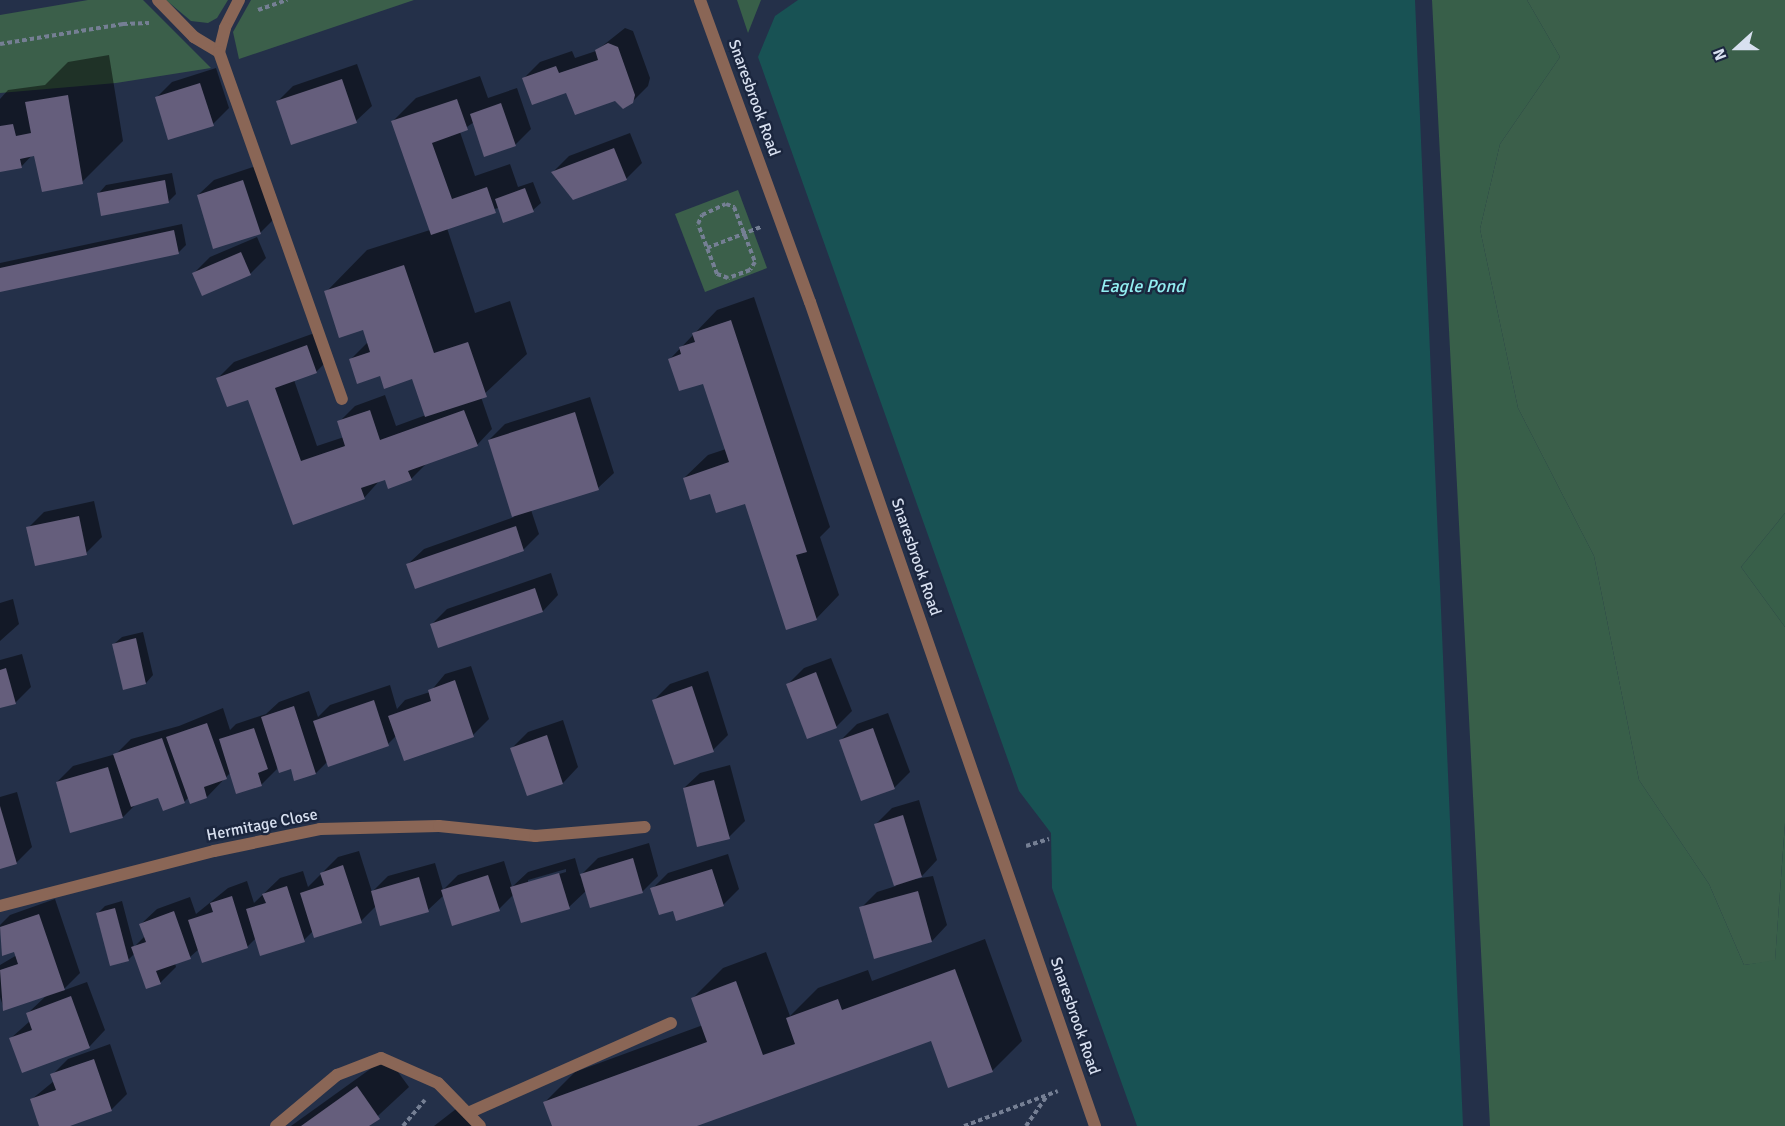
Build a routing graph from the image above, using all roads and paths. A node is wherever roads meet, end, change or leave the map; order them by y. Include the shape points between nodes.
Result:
1 (158, 0) edge
2 (239, 0) edge
3 (700, 0) edge
4 (179, 22) junction
5 (0, 44) edge
6 (219, 52) junction
7 (761, 226) dead end
8 (744, 234) junction
9 (707, 248) junction
10 (342, 399) dead end
11 (645, 827) dead end
12 (1048, 839) dead end
13 (1026, 846) dead end
14 (0, 906) edge
15 (671, 1023) dead end
16 (438, 1083) junction
17 (1058, 1091) dead end
18 (1048, 1095) junction
19 (468, 1113) junction
20 (276, 1126) edge
21 (403, 1126) edge
22 (480, 1126) edge
23 (964, 1126) edge
24 (1026, 1126) edge
25 (1095, 1126) edge

1 - 4 street
2 - 6 street via 225,28
3 - 25 street, Snaresbrook Road via 810,302
4 - 5 path via 123,24
4 - 6 street via 194,38
6 - 10 street
7 - 8 path
8 - 9 path
8 - 9 path via 734,207 726,204 702,215 698,224
8 - 9 path via 755,262 750,270 728,278 717,274
11 - 14 street, Hermitage Close via 535,836 439,826 320,829 214,851
12 - 13 path
15 - 19 street
16 - 19 street
16 - 20 street via 381,1058 337,1075
16 - 21 path
17 - 18 path
18 - 23 path
18 - 24 path
19 - 22 street

